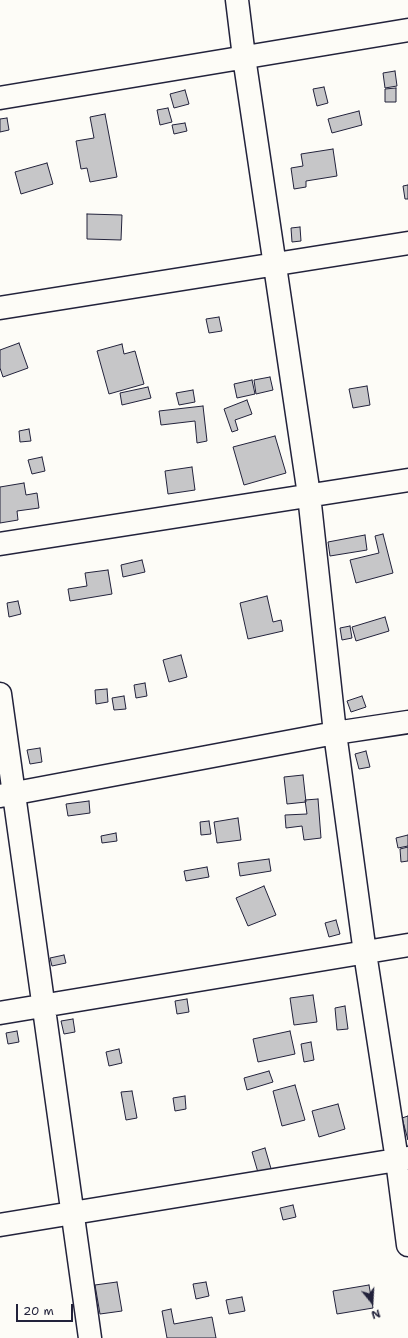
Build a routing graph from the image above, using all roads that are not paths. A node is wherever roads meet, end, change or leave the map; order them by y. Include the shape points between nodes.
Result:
1 (237, 0) edge
2 (408, 30) edge
3 (244, 58) junction
4 (0, 98) edge
5 (408, 243) edge
6 (274, 263) junction
7 (0, 308) edge
8 (408, 480) edge
9 (309, 495) junction
10 (0, 544) edge
11 (0, 694) edge
12 (408, 722) edge
13 (335, 733) junction
14 (7, 795) edge
15 (408, 945) edge
16 (365, 953) junction
17 (43, 1007) junction
18 (0, 1013) edge
19 (403, 1159) edge
20 (72, 1213) junction
21 (0, 1225) edge
22 (408, 1244) edge
23 (90, 1338) edge

1 - 3 street
2 - 3 street
3 - 4 street
3 - 6 street
5 - 6 street
6 - 7 street
6 - 9 street
8 - 9 street
9 - 10 street
9 - 13 street
11 - 14 street
12 - 13 street
13 - 14 street
13 - 16 street
14 - 17 street
15 - 16 street
16 - 17 street
16 - 19 street
17 - 18 street
17 - 20 street
19 - 20 street
19 - 22 street
20 - 21 street
20 - 23 street

